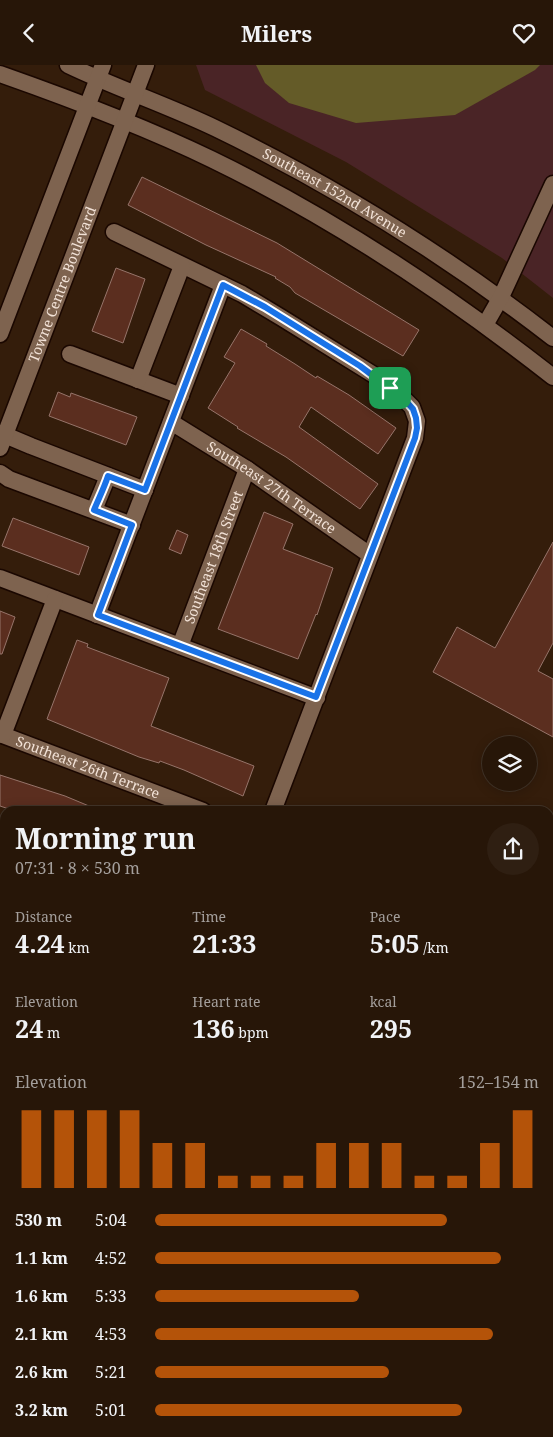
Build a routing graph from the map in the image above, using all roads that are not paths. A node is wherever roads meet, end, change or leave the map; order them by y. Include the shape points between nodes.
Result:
1 (68, 65) edge
2 (146, 65) edge
3 (101, 72) edge
4 (0, 74) edge
5 (135, 93) junction
6 (87, 106) junction
7 (124, 121) junction
8 (553, 184) edge
9 (547, 214) edge
10 (114, 232) dead end
11 (182, 266) junction
12 (223, 285) junction
13 (500, 297) junction
14 (486, 325) junction
15 (0, 334) edge
16 (553, 338) edge
17 (70, 354) dead end
18 (553, 377) edge
19 (138, 380) junction
20 (181, 395) junction
21 (171, 422) junction
22 (2, 439) edge
23 (247, 469) junction
24 (0, 473) edge
25 (108, 476) junction
26 (145, 490) junction
27 (94, 510) junction
28 (132, 525) junction
29 (370, 555) junction
30 (0, 578) edge
31 (55, 599) junction
32 (98, 615) junction
33 (180, 646) junction
34 (316, 697) junction
35 (2, 735) edge
36 (190, 806) edge
37 (275, 806) edge

1 - 3 street, Southeast 152nd Avenue
2 - 5 street, Towne Centre Boulevard
3 - 5 street, Southeast 152nd Avenue
3 - 6 street
4 - 6 street, Southeast 152nd Avenue
5 - 7 street, Towne Centre Boulevard
5 - 13 street, Southeast 152nd Avenue via 226,133 320,182
6 - 7 street, Southeast 152nd Avenue
6 - 15 street
7 - 14 street, Southeast 152nd Avenue via 211,159 309,211 403,268
7 - 22 street, Towne Centre Boulevard
8 - 9 street
9 - 13 street
10 - 11 street
11 - 12 street
11 - 19 street
12 - 20 street
12 - 29 street via 360,366 404,399 415,414 415,438
13 - 14 street
13 - 16 street, Southeast 152nd Avenue
14 - 18 street, Southeast 152nd Avenue
17 - 19 street
19 - 20 street
20 - 21 street
21 - 23 street, Southeast 27th Terrace
21 - 26 street
22 - 25 street via 30,446
23 - 29 street, Southeast 27th Terrace
23 - 33 street, Southeast 18th Street
24 - 27 street
25 - 26 street
25 - 27 street
26 - 28 street
27 - 28 street
28 - 32 street
29 - 34 street
30 - 31 street
31 - 32 street
31 - 35 street
32 - 33 street
33 - 34 street
34 - 37 street
35 - 36 street, Southeast 26th Terrace

